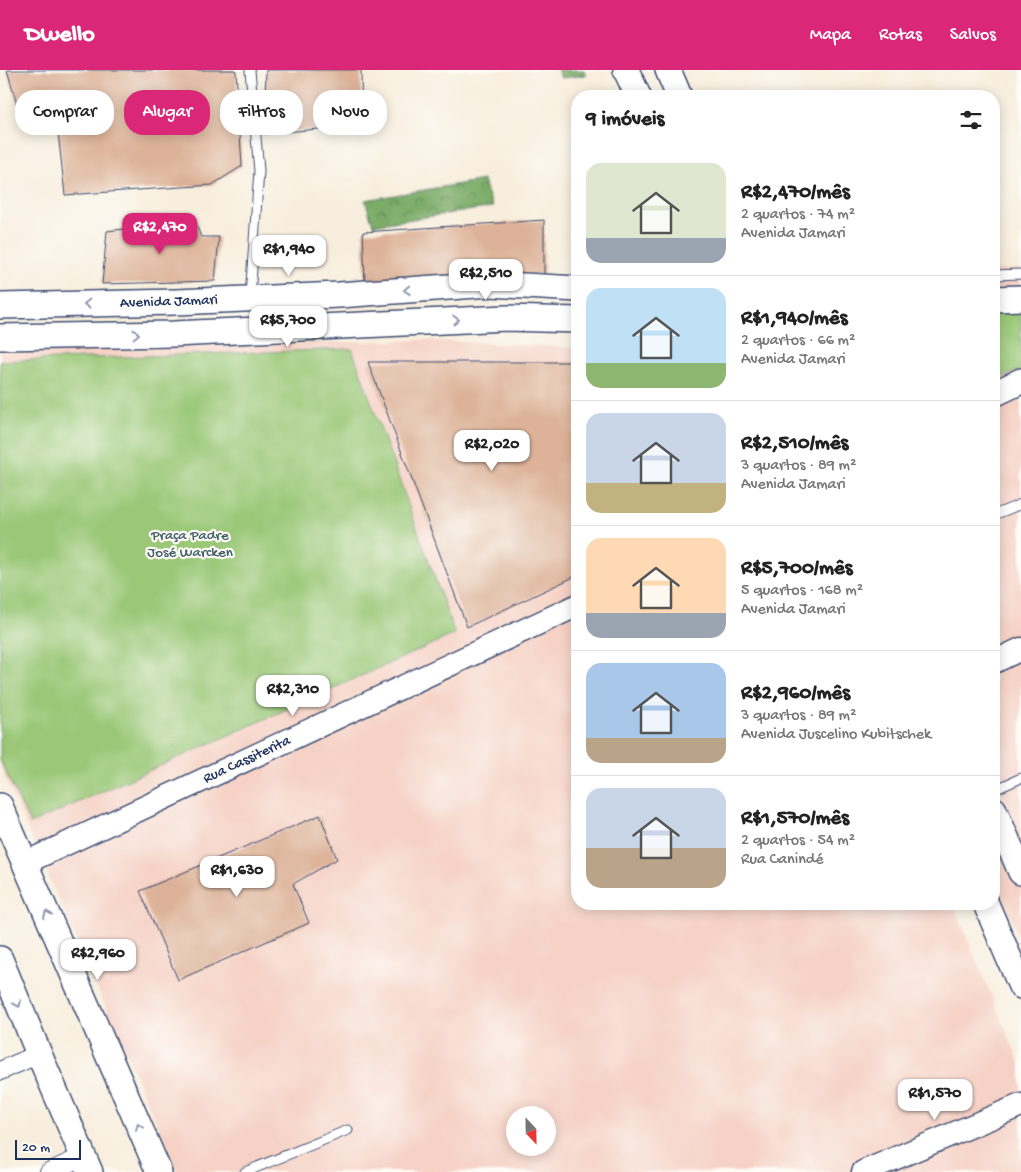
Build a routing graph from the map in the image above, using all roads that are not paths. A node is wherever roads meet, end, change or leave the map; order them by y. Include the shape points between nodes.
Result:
1 (250, 70) edge
2 (626, 70) edge
3 (668, 70) edge
4 (635, 90) edge
5 (676, 90) edge
6 (1021, 274) edge
7 (1000, 275) edge
8 (498, 284) junction
9 (571, 289) edge
10 (1021, 298) edge
11 (250, 299) junction
12 (1000, 299) edge
13 (0, 306) edge
14 (499, 319) junction
15 (571, 319) edge
16 (0, 338) edge
17 (1021, 381) edge
18 (1000, 391) edge
19 (1021, 504) edge
20 (1000, 513) edge
21 (571, 608) edge
22 (1021, 649) edge
23 (1000, 659) edge
24 (1021, 778) edge
25 (1000, 787) edge
26 (0, 806) edge
27 (1000, 824) edge
28 (25, 863) junction
29 (1021, 872) edge
30 (989, 910) edge
31 (0, 959) edge
32 (1021, 986) edge
33 (38, 1054) junction
34 (0, 1071) edge
35 (1021, 1104) edge
36 (348, 1130) dead end
37 (87, 1164) edge
38 (49, 1172) edge
39 (159, 1172) edge
40 (245, 1172) edge
41 (863, 1172) edge

1 - 11 lane via 259,171
2 - 4 main road
3 - 5 main road
6 - 7 lane
8 - 9 main road, Avenida Jamari
8 -> 11 main road, Avenida Jamari
8 - 14 main road
10 - 12 main road
11 -> 13 main road, Avenida Jamari
14 - 15 main road, Avenida Jamari
16 -> 14 main road, Avenida Jamari via 174,334
17 - 18 main road
19 - 20 lane
21 - 28 street, Rua Cassiterita
22 - 23 street
24 - 25 lane
26 - 28 main road
27 - 29 main road
39 -> 28 main road
30 - 32 main road
31 -> 33 main road
33 - 34 street
33 - 37 main road
35 - 41 street
36 - 40 lane
37 - 38 street

